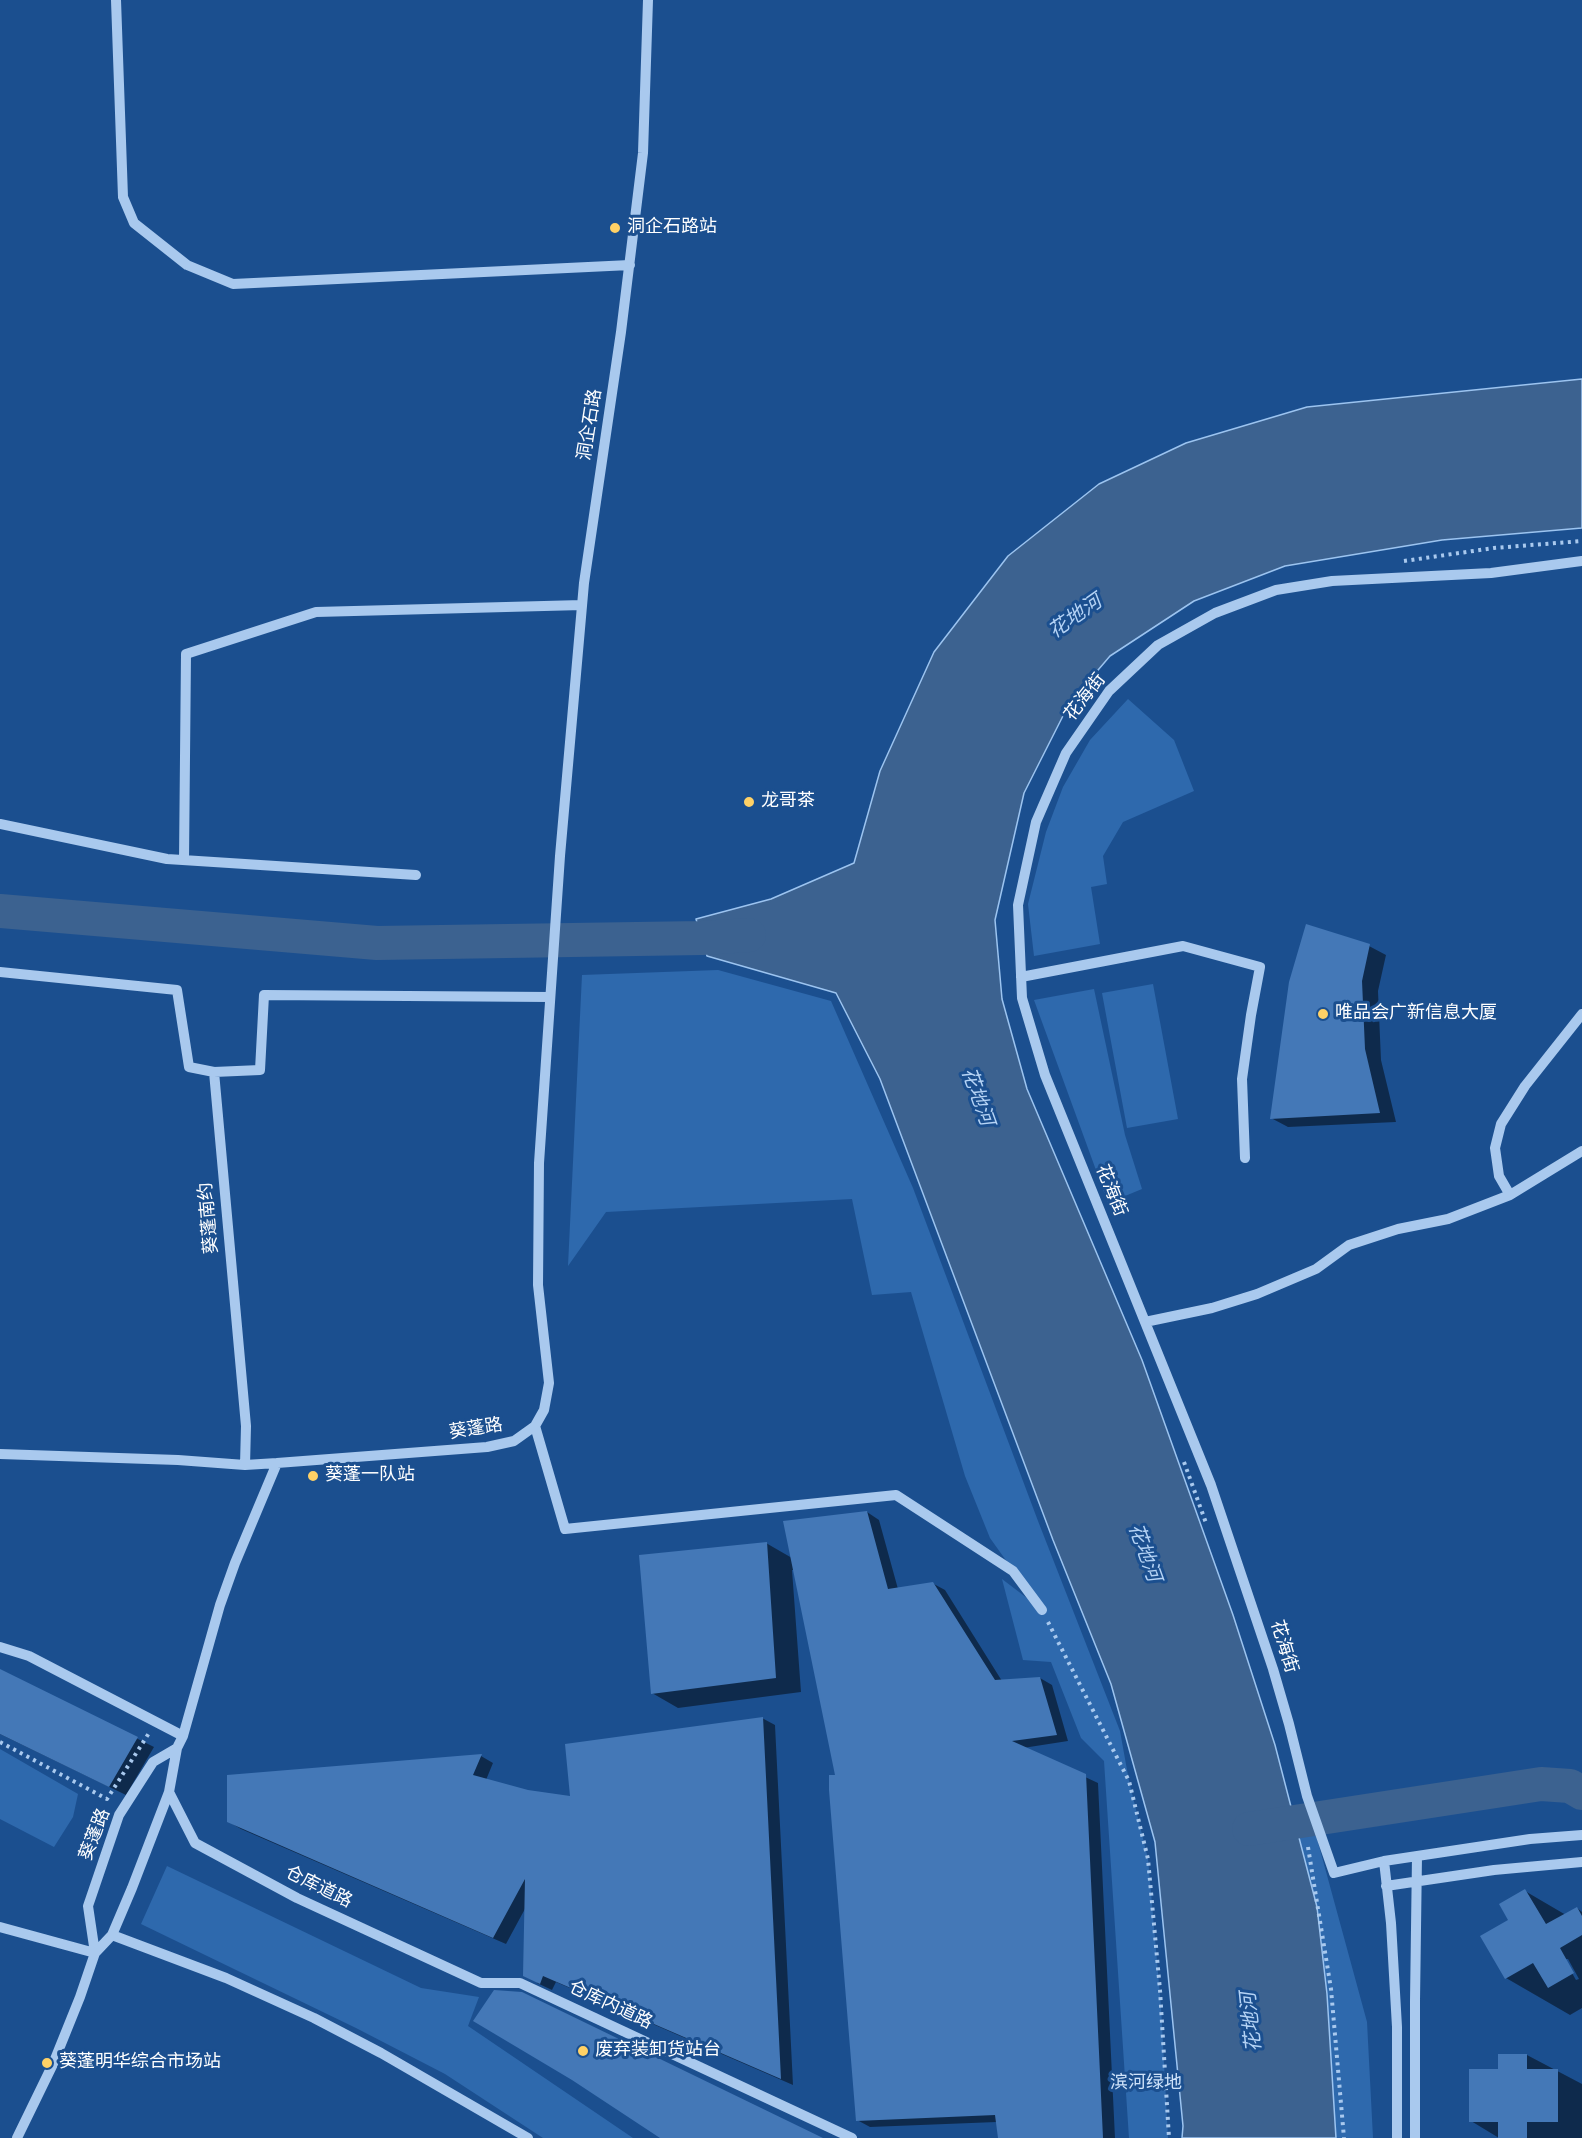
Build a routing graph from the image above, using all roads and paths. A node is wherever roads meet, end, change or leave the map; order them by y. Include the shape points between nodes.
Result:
1 (116, 0) edge
2 (648, 0) edge
3 (630, 265) junction
4 (1582, 541) edge
5 (1402, 561) dead end
6 (1582, 561) edge
7 (582, 605) junction
8 (0, 824) edge
9 (184, 860) junction
10 (416, 874) dead end
11 (0, 972) edge
12 (1021, 977) junction
13 (550, 992) junction
14 (1582, 1014) edge
15 (214, 1072) junction
16 (1582, 1152) edge
17 (1245, 1158) dead end
18 (1510, 1195) junction
19 (1145, 1322) junction
20 (535, 1426) junction
21 (0, 1454) edge
22 (1181, 1455) dead end
23 (277, 1463) junction
24 (244, 1465) junction
25 (1209, 1531) dead end
26 (1042, 1610) joint
27 (0, 1647) edge
28 (156, 1722) junction
29 (183, 1736) junction
30 (0, 1742) edge
31 (177, 1748) junction
32 (169, 1792) junction
33 (1582, 1835) edge
34 (1307, 1839) dead end
35 (1417, 1856) junction
36 (1384, 1861) junction
37 (1582, 1862) edge
38 (1417, 1881) junction
39 (1386, 1886) junction
40 (0, 1927) edge
41 (112, 1935) junction
42 (95, 1953) junction
43 (481, 1983) joint
44 (17, 2138) edge
45 (528, 2138) edge
46 (852, 2138) edge
47 (1169, 2138) edge
48 (1344, 2138) edge
49 (1397, 2138) edge
50 (1415, 2138) edge

1 - 3 street via 123,197 134,223 187,265 233,284
2 - 3 street, 洞企石路 via 643,153
3 - 7 street, 洞企石路
4 - 5 path
6 - 12 street, 花海街 via 1491,573 1332,581 1276,590 1215,613 1158,645 1110,691 1066,753 1036,822 1018,905
7 - 9 street via 316,612 186,654
7 - 13 street, 洞企石路
8 - 9 street
9 - 10 street
11 - 15 street via 177,990 189,1067
12 - 17 street via 1183,946 1260,967 1242,1079
12 - 19 street, 花海街 via 1022,998 1046,1075
13 - 15 street via 264,995 260,1070
13 - 20 street via 537,1227 537,1285 549,1383 544,1410
14 - 18 street via 1525,1086 1501,1124 1496,1157 1499,1176
15 - 24 street, 葵蓬南约 via 246,1426
16 - 18 street
18 - 19 street via 1448,1219 1398,1229 1349,1245 1316,1269 1257,1294
19 - 36 street, 花海街 via 1238,1563 1334,1873
20 - 23 street, 葵蓬路 via 514,1441 487,1447
20 - 26 street via 566,1529 896,1495 1013,1571
21 - 24 street
22 - 25 path
23 - 24 street
23 - 29 street, 葵蓬路 via 220,1605
26 - 47 path via 1129,1781 1149,1859
27 - 28 street via 29,1656
28 - 29 street
28 - 30 path via 107,1799
29 - 31 street, 葵蓬路
31 - 32 street, 葵蓬路
31 - 42 street, 葵蓬路 via 153,1762 118,1815 88,1906
32 - 41 street, 葵蓬路
32 - 43 street, 仓库道路 via 195,1843 297,1898
33 - 35 street, 花海街
34 - 48 path via 1332,1989
35 - 36 street, 花海街
35 - 38 street
36 - 39 street
37 - 38 street
38 - 39 street
38 - 50 street
39 - 49 street via 1397,2027
40 - 42 street
41 - 42 street, 葵蓬路
41 - 45 street via 226,1978 314,2018
42 - 44 street, 葵蓬路 via 52,2064
43 - 46 street, 仓库内道路 via 520,1983

